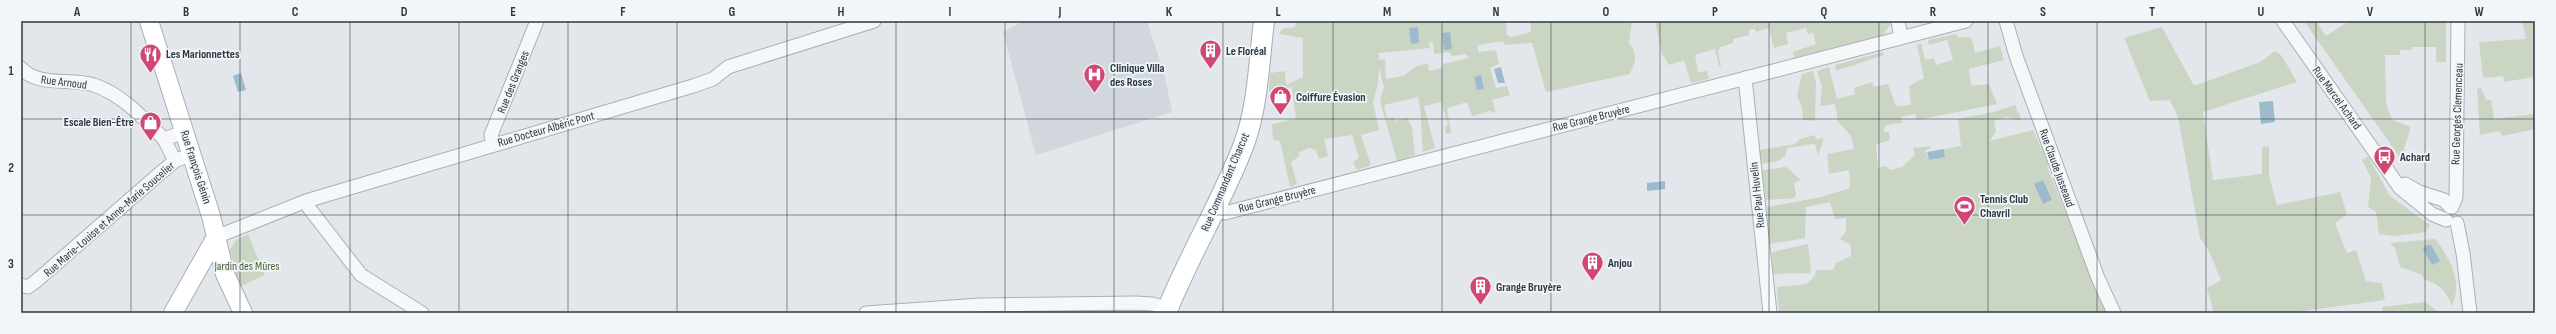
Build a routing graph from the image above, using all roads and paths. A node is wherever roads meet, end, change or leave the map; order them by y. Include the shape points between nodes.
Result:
1 (148, 21) edge
2 (537, 21) edge
3 (874, 21) edge
4 (1264, 21) edge
5 (1898, 21) edge
6 (1966, 21) edge
7 (2006, 21) edge
8 (2283, 21) edge
9 (2458, 21) edge
10 (1901, 38) junction
11 (21, 68) edge
12 (1745, 78) junction
13 (184, 132) junction
14 (164, 139) junction
15 (494, 144) junction
16 (183, 157) junction
17 (2392, 175) junction
18 (306, 201) junction
19 (2451, 207) junction
20 (1216, 211) junction
21 (2451, 222) junction
22 (216, 237) junction
23 (24, 286) edge
24 (1170, 312) edge
25 (173, 313) edge
26 (243, 313) edge
27 (422, 313) edge
28 (866, 313) edge
29 (1770, 313) edge
30 (2114, 313) edge
31 (2470, 313) edge

1 - 13 main road, Rue François Génin
2 - 15 street, Rue des Granges via 491,135
3 - 15 street, Rue Docteur Albéric Pont via 728,67 721,70 713,79 693,86 499,145
4 - 20 main road, Rue Commandant Charcot via 1252,109 1244,143
5 - 10 street
6 - 10 street, Rue Grange Bruyère
7 - 30 street, Rue Claude Jusseaud via 2016,56 2095,271
8 - 17 street, Rue Marcel Achard
9 - 19 street, Rue Georges Clemenceau via 2456,197
10 - 12 street, Rue Grange Bruyère
11 - 14 street, Rue Arnoud via 30,77 79,82 110,92 125,101
12 - 20 street, Rue Grange Bruyère via 1225,212
12 - 29 street, Rue Paul Huvelin
13 - 14 street
13 - 16 main road, Rue François Génin
14 - 16 street, Rue Arnoud
15 - 18 street, Rue Docteur Albéric Pont
16 - 22 main road, Rue François Génin
16 - 23 street, Rue Marie-Louise et Anne-Marie Soucelier
17 - 19 street, Rue Marcel Achard via 2419,192 2444,200
17 - 21 street, Rue Marcel Achard via 2400,188 2414,200 2438,218
18 - 22 street, Rue Docteur Albéric Pont
18 - 27 street via 361,275
19 - 21 street via 2461,212 2462,217
20 - 24 main road, Rue Commandant Charcot via 1179,283
21 - 31 street via 2463,253
22 - 25 main road
22 - 26 main road, Rue François Génin via 225,274
24 - 28 street via 1153,304 1026,304

